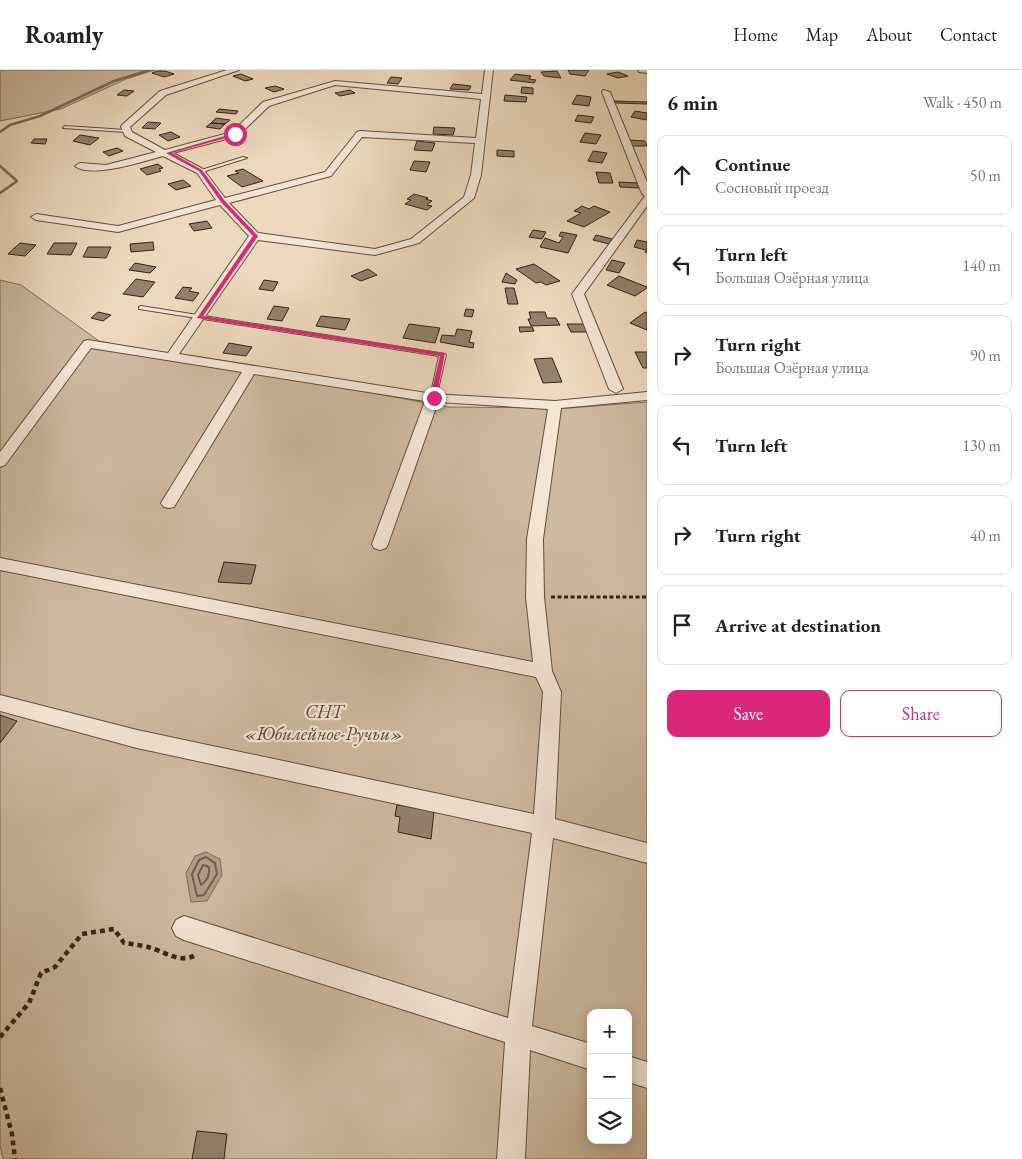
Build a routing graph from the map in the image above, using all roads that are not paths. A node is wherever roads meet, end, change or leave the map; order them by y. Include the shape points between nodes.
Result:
1 (235, 70) edge
2 (489, 70) edge
3 (642, 70) edge
4 (647, 71) edge
5 (606, 92) dead end
6 (486, 97) junction
7 (66, 126) dead end
8 (126, 131) junction
9 (480, 141) junction
10 (168, 153) junction
11 (245, 158) dead end
12 (80, 166) dead end
13 (200, 170) junction
14 (647, 194) edge
15 (647, 199) edge
16 (222, 201) junction
17 (36, 217) dead end
18 (255, 236) junction
19 (141, 308) dead end
20 (199, 317) junction
21 (171, 357) junction
22 (250, 370) junction
23 (616, 389) dead end
24 (647, 396) edge
25 (434, 398) junction
26 (555, 404) junction
27 (0, 462) edge
28 (169, 502) dead end
29 (380, 544) dead end
30 (0, 564) edge
31 (543, 671) junction
32 (0, 703) edge
33 (544, 826) junction
34 (647, 853) edge
35 (184, 928) dead end
36 (518, 1034) junction
37 (587, 1056) edge
38 (632, 1070) edge
39 (647, 1075) edge
40 (511, 1159) edge

1 - 8 street via 163,92 125,127
2 - 6 street
3 - 4 street
5 - 14 street
6 - 9 street
6 - 10 street via 335,84 266,104 235,134
7 - 8 lane
8 - 10 street
9 - 16 street via 360,134 328,174
9 - 18 street via 476,175 469,198 415,241 375,252
10 - 12 street via 106,168
10 - 13 street
11 - 13 lane
13 - 16 street
15 - 23 street via 578,294
16 - 17 street via 118,229
16 - 18 street
18 - 20 street
19 - 20 lane
20 - 21 street
20 - 25 lane via 443,355
21 - 22 street
21 - 27 street via 88,344
22 - 25 street
22 - 28 street
24 - 26 street
25 - 26 street
25 - 29 street
26 - 31 street via 535,539 535,597
30 - 31 street
31 - 33 street via 552,692
32 - 33 street via 137,739
33 - 34 street
33 - 36 street
35 - 36 street
36 - 37 street
36 - 40 street
38 - 39 street

